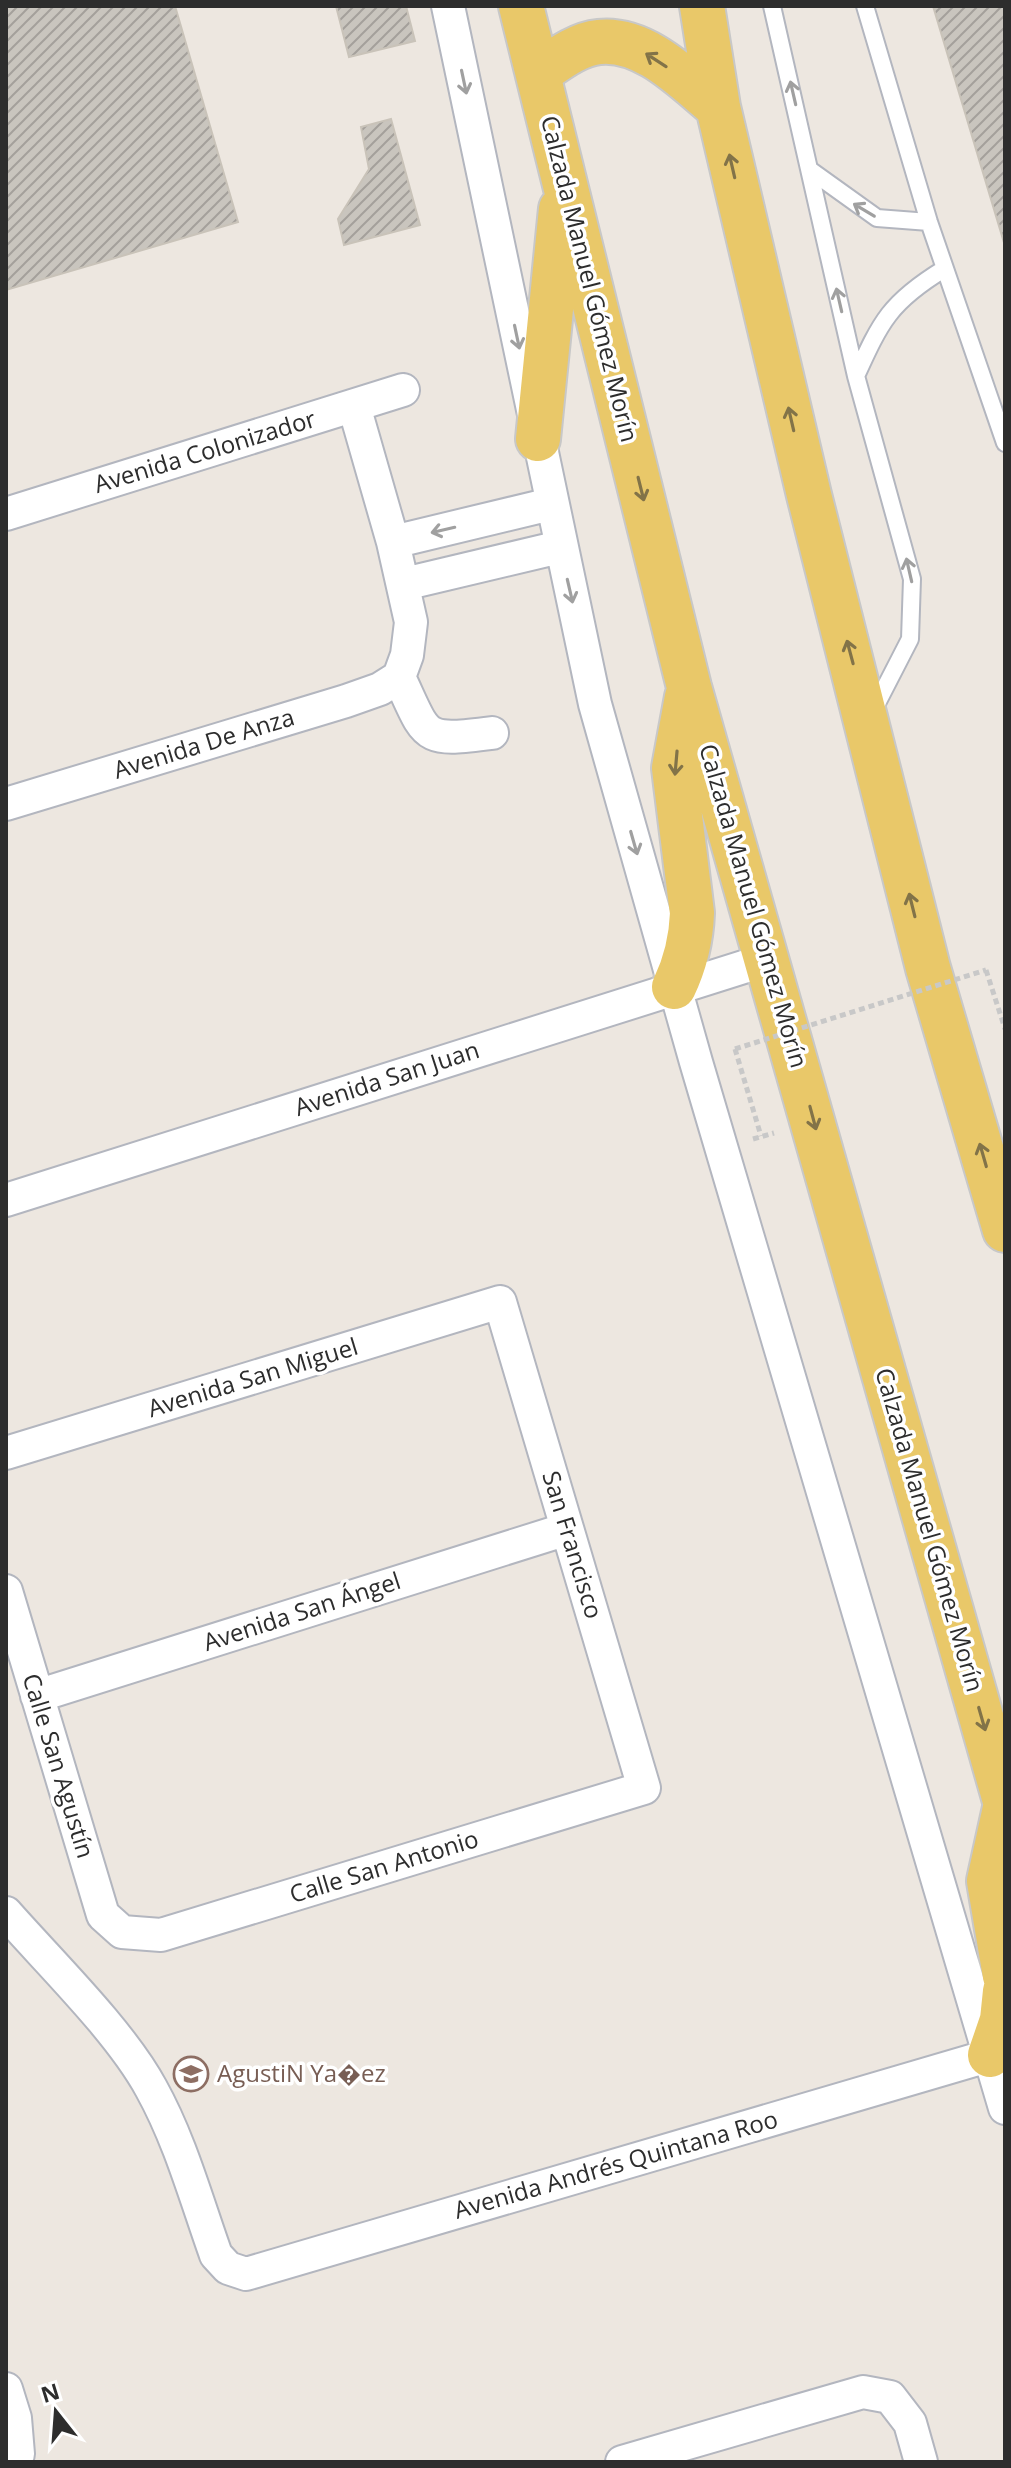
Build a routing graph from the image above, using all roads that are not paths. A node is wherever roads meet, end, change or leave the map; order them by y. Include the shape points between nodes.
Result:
1 (448, 6) edge
2 (521, 6) edge
3 (702, 6) edge
4 (772, 6) edge
5 (865, 6) edge
6 (538, 73) junction
7 (718, 107) junction
8 (810, 170) junction
9 (564, 179) junction
10 (929, 222) junction
11 (944, 269) junction
12 (856, 376) junction
13 (403, 390) dead end
14 (354, 406) junction
15 (538, 439) junction
16 (1005, 443) edge
17 (551, 504) junction
18 (6, 514) edge
19 (393, 542) junction
20 (560, 547) junction
21 (404, 584) junction
22 (399, 677) junction
23 (689, 687) junction
24 (868, 721) junction
25 (492, 733) dead end
26 (6, 804) edge
27 (769, 959) junction
28 (674, 987) junction
29 (6, 1200) edge
30 (1005, 1230) edge
31 (500, 1302) joint
32 (6, 1453) edge
33 (567, 1529) junction
34 (6, 1591) edge
35 (37, 1696) junction
36 (644, 1788) joint
37 (1005, 1801) edge
38 (1005, 1808) edge
39 (6, 1913) edge
40 (122, 1932) joint
41 (1005, 1976) edge
42 (1005, 1991) edge
43 (998, 2053) edge
44 (1005, 2108) edge
45 (6, 2389) edge
46 (12, 2456) edge
47 (622, 2462) edge
48 (921, 2462) edge

1 -> 15 street
2 - 6 main road, Calzada Manuel Gómez Morín
3 - 7 main road
8 -> 4 lane
5 - 10 lane
7 -> 6 main road via 639,48 620,42 576,49
6 - 9 main road, Calzada Manuel Gómez Morín
24 -> 7 main road
10 -> 8 lane via 877,218
12 -> 8 lane
9 - 15 main road
9 -> 23 main road, Calzada Manuel Gómez Morín
10 - 11 lane
11 - 12 lane via 900,299 880,324
11 - 16 lane
24 -> 12 lane via 910,639 912,590
13 - 14 street, Avenida Colonizador
14 - 18 street, Avenida Colonizador
14 - 19 street
15 - 17 street
17 -> 19 street
17 - 20 street
19 - 21 street
20 - 21 street
20 -> 28 street via 595,704
21 - 22 street via 411,622
22 - 25 street via 424,730 446,739
22 - 26 street, Avenida De Anza via 346,701
23 - 27 main road, Calzada Manuel Gómez Morín
23 -> 28 main road via 674,768 691,936
30 -> 24 main road via 928,968
27 - 28 street, Avenida San Juan
27 -> 37 main road, Calzada Manuel Gómez Morín
28 - 29 street, Avenida San Juan
28 - 43 street via 919,1827
31 - 32 street, Avenida San Miguel
31 - 33 street, San Francisco
33 - 35 street, Avenida San Ángel
33 - 36 street, San Francisco
34 - 35 street, Calle San Agustín
35 - 40 street, Calle San Agustín via 103,1915
36 - 40 street, Calle San Antonio via 161,1935
38 - 41 main road via 989,1881
39 - 43 street, Avenida Andrés Quintana Roo via 150,2085 174,2134 216,2255 228,2268 246,2274
42 - 43 main road
43 - 44 street
45 - 46 street via 15,2418
47 - 48 street via 863,2392 890,2397 910,2423

